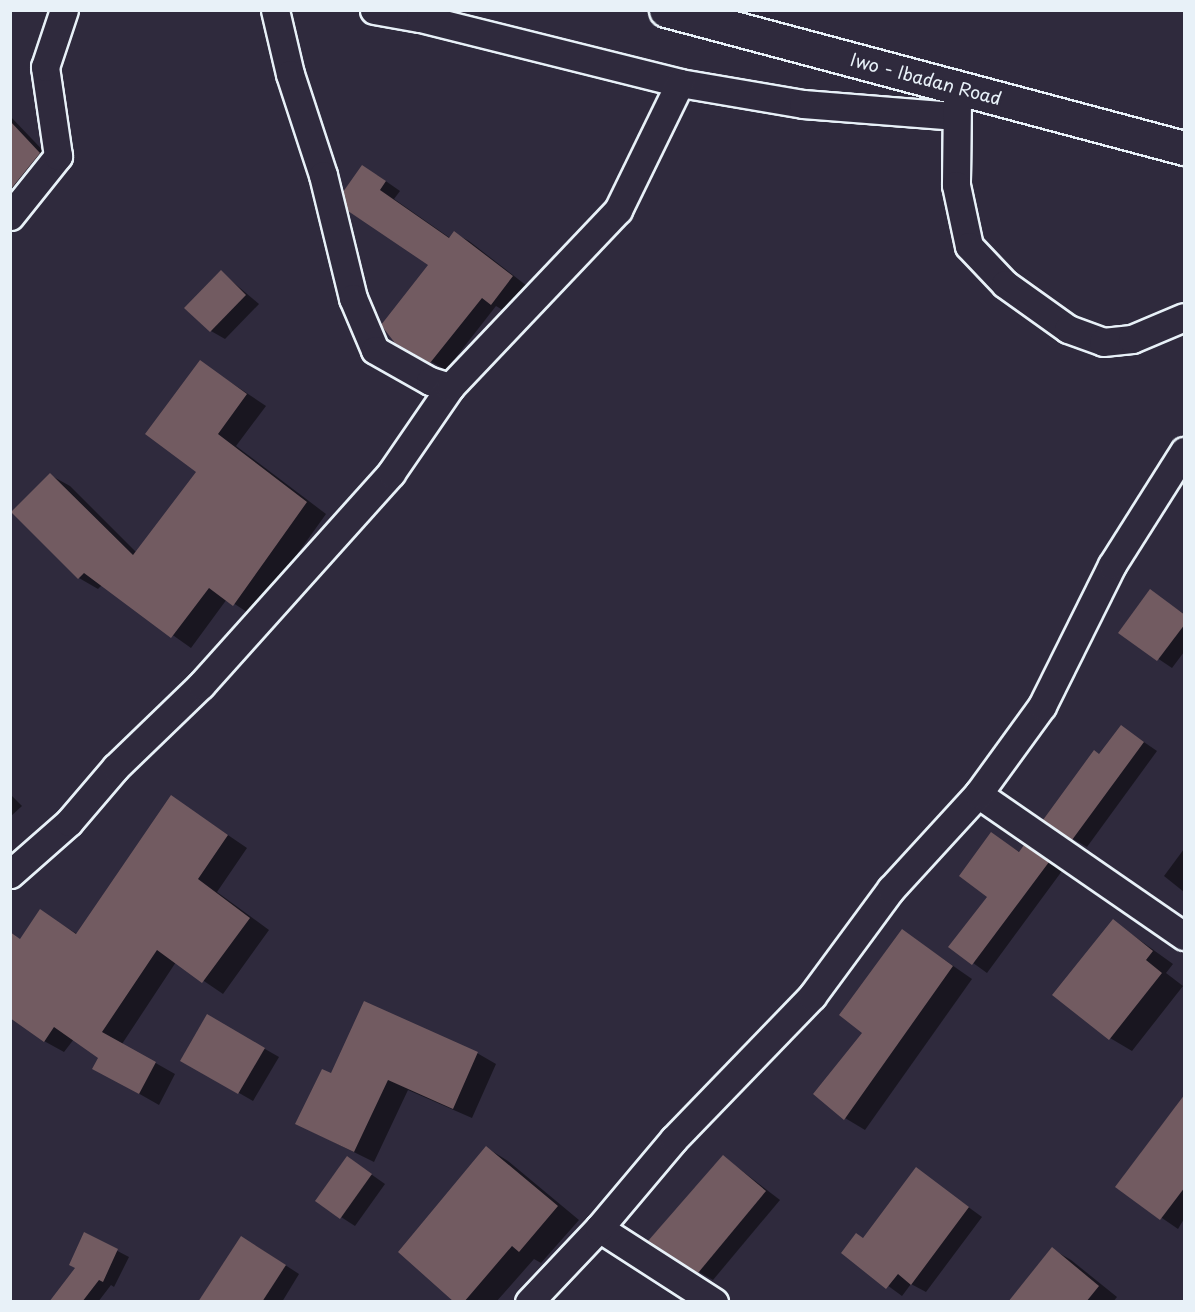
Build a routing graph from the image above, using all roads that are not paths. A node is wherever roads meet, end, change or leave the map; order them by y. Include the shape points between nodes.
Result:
1 (64, 10) edge
2 (275, 10) edge
3 (374, 10) edge
4 (666, 10) edge
5 (680, 83) junction
6 (957, 102) junction
7 (1185, 148) edge
8 (10, 216) edge
9 (1185, 317) edge
10 (450, 387) junction
11 (1185, 451) edge
12 (978, 794) junction
13 (10, 874) edge
14 (1185, 936) edge
15 (599, 1228) junction
16 (529, 1302) edge
17 (714, 1302) edge

1 - 8 street via 45,67 58,156
2 - 10 street via 290,74 323,175 353,298 375,350 430,381
3 - 5 street
4 - 6 main road, Iwo - Ibadan Road
5 - 6 street via 803,104
5 - 10 street via 618,210
6 - 7 main road, Iwo - Ibadan Road
6 - 9 street via 956,185 969,246 1005,284 1068,329 1103,342 1132,339
10 - 13 street via 391,473 201,685 116,767 69,822
11 - 12 street via 1112,565 1042,706
12 - 14 street
12 - 15 street via 891,889 812,996 674,1139
15 - 16 street
15 - 17 street

